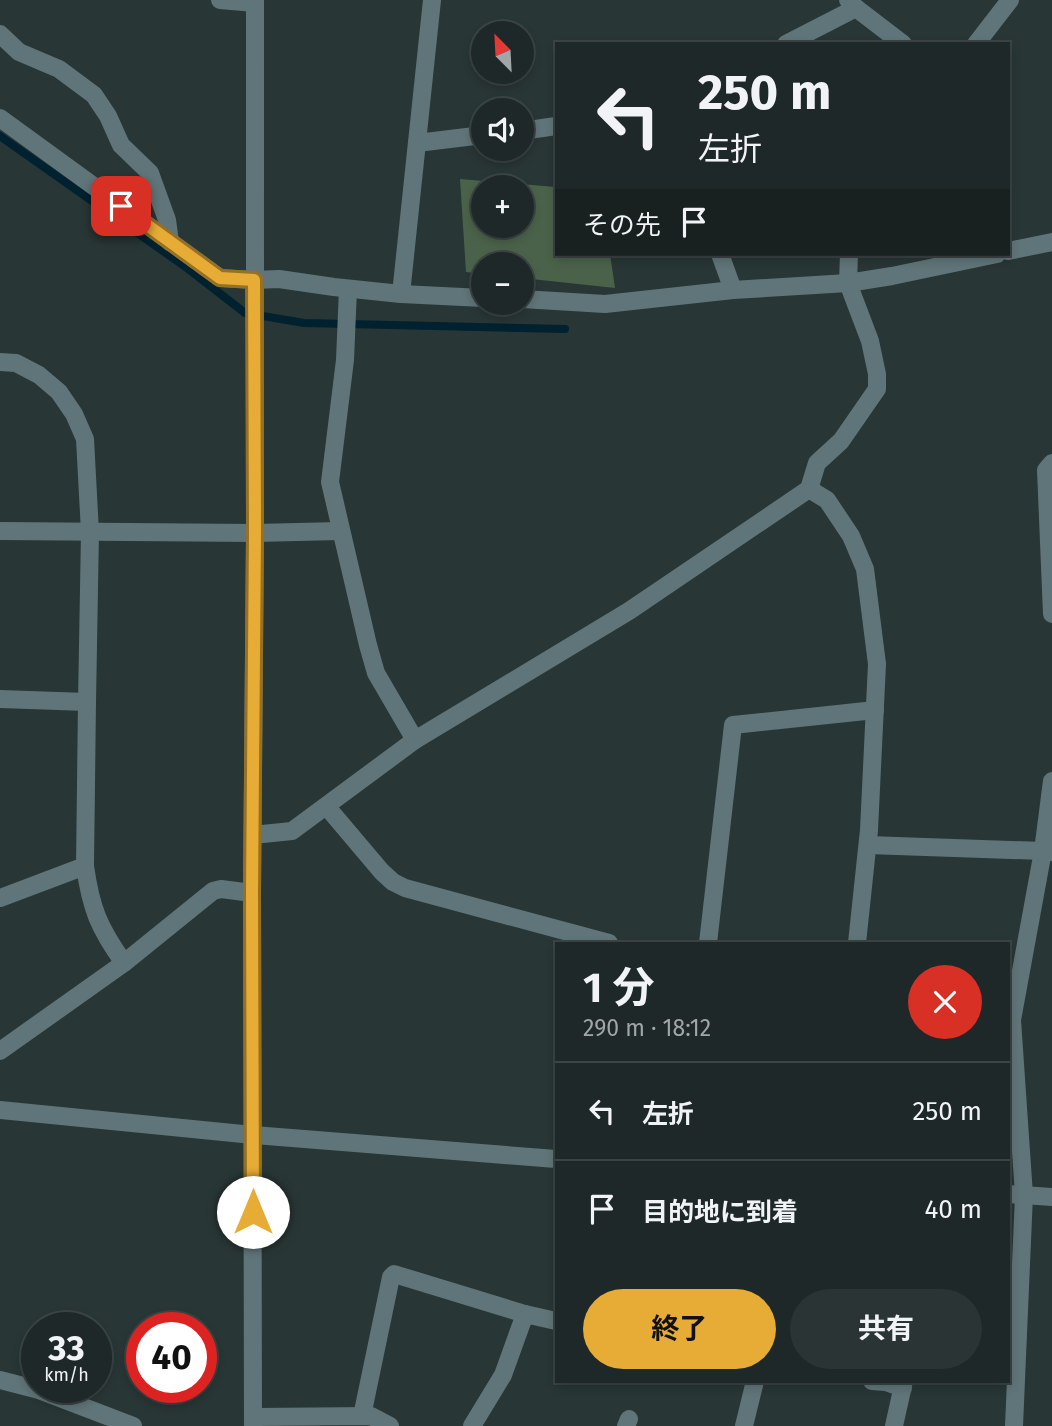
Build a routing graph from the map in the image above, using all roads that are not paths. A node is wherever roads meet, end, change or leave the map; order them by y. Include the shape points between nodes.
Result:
1 (220, 0) edge
2 (432, 0) edge
3 (1010, 0) edge
4 (255, 1) edge
5 (852, 4) edge
6 (0, 34) edge
7 (789, 42) edge
8 (900, 42) edge
9 (978, 42) edge
10 (0, 118) edge
11 (555, 126) edge
12 (534, 129) edge
13 (471, 136) edge
14 (417, 143) junction
15 (170, 242) junction
16 (1052, 242) edge
17 (1010, 251) edge
18 (721, 256) edge
19 (849, 256) edge
20 (987, 256) edge
21 (254, 280) junction
22 (848, 283) junction
23 (348, 289) junction
24 (733, 290) junction
25 (401, 294) junction
26 (471, 297) edge
27 (534, 300) edge
28 (0, 362) edge
29 (1052, 463) edge
30 (809, 489) junction
31 (0, 531) edge
32 (340, 531) junction
33 (90, 532) junction
34 (255, 533) junction
35 (1051, 568) edge
36 (1052, 614) edge
37 (0, 699) edge
38 (87, 702) junction
39 (875, 710) junction
40 (415, 740) junction
41 (1052, 781) edge
42 (327, 807) junction
43 (253, 835) junction
44 (868, 845) junction
45 (1047, 851) edge
46 (85, 866) junction
47 (252, 892) junction
48 (0, 898) edge
49 (605, 942) edge
50 (708, 942) edge
51 (857, 942) edge
52 (124, 963) junction
53 (1010, 1019) edge
54 (0, 1051) edge
55 (0, 1110) edge
56 (253, 1135) junction
57 (555, 1159) edge
58 (1016, 1194) edge
59 (1052, 1197) edge
60 (525, 1314) junction
61 (555, 1321) edge
62 (0, 1380) edge
63 (755, 1383) edge
64 (904, 1384) edge
65 (362, 1416) junction
66 (253, 1422) edge
67 (133, 1426) edge
68 (390, 1426) edge
69 (472, 1426) edge
70 (744, 1426) edge
71 (894, 1426) edge
72 (1014, 1426) edge

1 - 4 street
2 - 14 street
3 - 9 street
4 - 21 street
5 - 7 street
5 - 8 street
6 - 15 street via 19,51 59,69 94,95 121,145 150,173
10 - 15 street
11 - 12 street
13 - 14 street
14 - 25 street
15 - 21 street via 220,278
16 - 17 street
18 - 24 street
19 - 22 street
20 - 22 street
21 - 23 street
21 - 34 street
22 - 24 street
22 - 30 street via 870,341 877,389 841,441 817,463
23 - 25 street
23 - 32 street via 345,360 330,482
24 - 27 street via 605,304
25 - 26 street
28 - 33 street via 16,363 39,374 74,414 85,439
29 - 35 street via 1046,470
30 - 39 street via 827,500 851,536 865,569 877,664
30 - 40 street via 629,611
31 - 33 street
32 - 34 street
32 - 40 street via 376,673
33 - 34 street
33 - 38 street
34 - 43 street
35 - 36 street
37 - 38 street
38 - 46 street
39 - 44 street
39 - 50 street via 733,725
40 - 42 street
41 - 45 street
42 - 43 street via 292,831
42 - 49 street via 382,872 405,888
43 - 47 street
44 - 45 street
44 - 51 street
45 - 53 street
46 - 48 street
46 - 52 street via 94,912
47 - 52 street via 213,891
47 - 56 street
52 - 54 street
53 - 58 street
55 - 56 street
56 - 57 street
56 - 66 street
58 - 59 street
58 - 72 street
60 - 61 street
60 - 65 street via 394,1274
60 - 69 street via 503,1375
62 - 67 street
63 - 70 street
64 - 71 street
65 - 66 street
65 - 68 street

